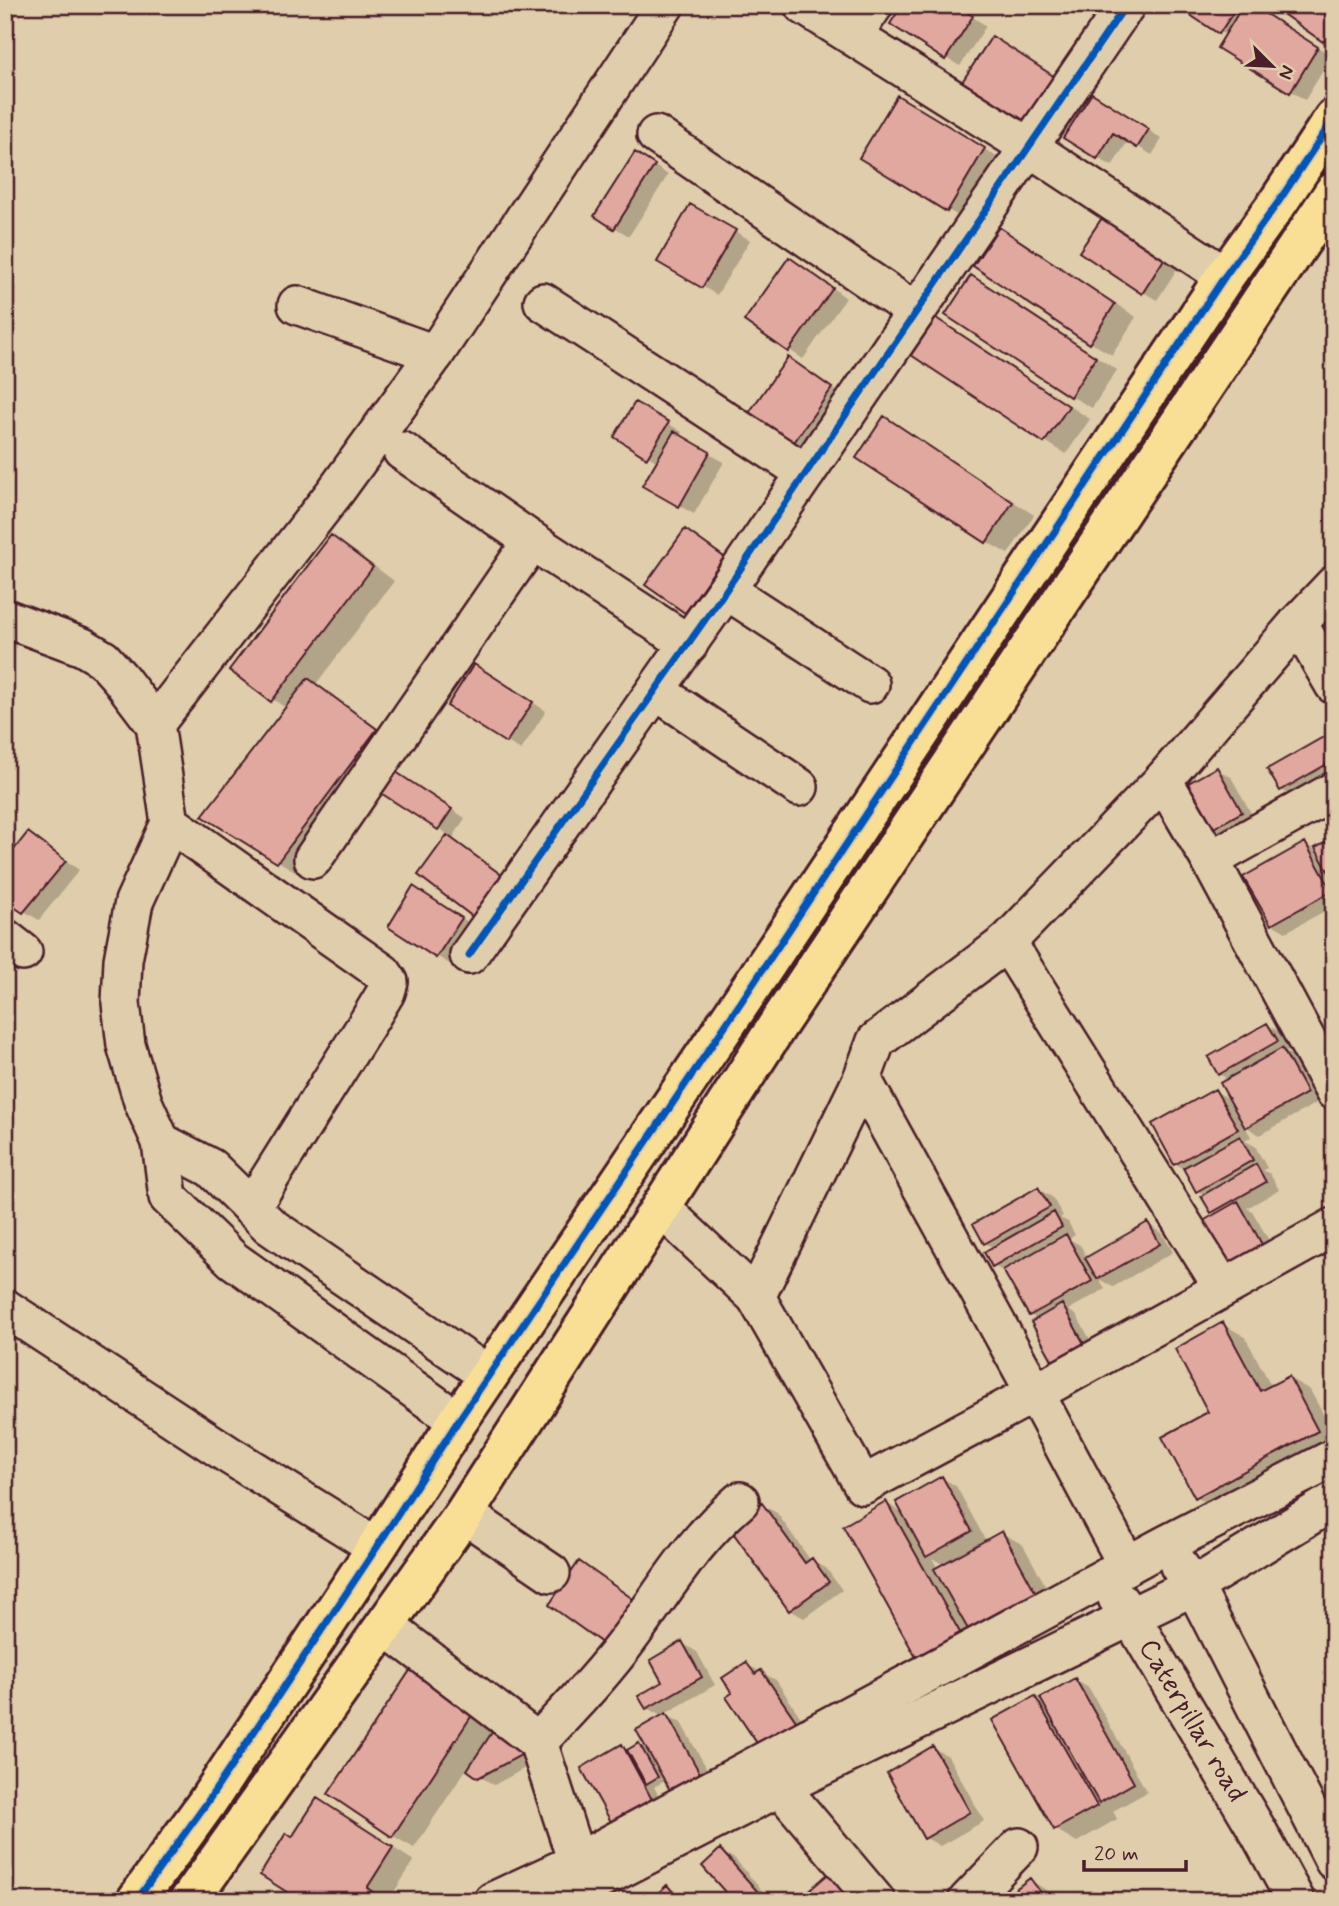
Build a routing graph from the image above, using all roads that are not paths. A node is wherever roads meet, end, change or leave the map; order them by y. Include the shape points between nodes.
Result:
1 (665, 5) edge
2 (803, 5) edge
3 (874, 5) edge
4 (1126, 5) edge
5 (853, 36) junction
6 (1334, 118) edge
7 (656, 135) dead end
8 (1029, 147) junction
9 (1334, 192) edge
10 (1225, 276) junction
11 (542, 303) dead end
12 (297, 305) dead end
13 (916, 312) junction
14 (435, 354) junction
15 (402, 452) dead end
16 (806, 473) junction
17 (532, 541) junction
18 (1334, 585) edge
19 (726, 590) junction
20 (5, 618) edge
21 (1298, 623) junction
22 (689, 644) junction
23 (870, 684) dead end
24 (1334, 685) edge
25 (656, 691) junction
26 (155, 724) junction
27 (1163, 780) junction
28 (799, 788) dead end
29 (1334, 791) edge
30 (170, 823) junction
31 (313, 859) dead end
32 (1210, 860) junction
33 (1007, 942) junction
34 (469, 955) dead end
35 (862, 1079) junction
36 (1334, 1091) edge
37 (161, 1142) junction
38 (251, 1208) junction
39 (661, 1208) junction
40 (1334, 1227) edge
41 (1223, 1288) junction
42 (756, 1297) junction
43 (5, 1308) edge
44 (488, 1376) junction
45 (1035, 1393) junction
46 (458, 1421) junction
47 (1334, 1458) edge
48 (740, 1501) dead end
49 (1334, 1501) edge
50 (464, 1514) junction
51 (1165, 1545) junction
52 (377, 1547) junction
53 (1114, 1572) junction
54 (551, 1573) dead end
55 (1194, 1586) junction
56 (1131, 1617) junction
57 (385, 1626) junction
58 (538, 1742) junction
59 (780, 1787) junction
60 (1019, 1847) dead end
61 (1334, 1861) edge
62 (577, 1862) junction
63 (136, 1901) edge
64 (189, 1901) edge
65 (493, 1901) edge
66 (558, 1901) edge
67 (876, 1901) edge
68 (967, 1901) edge
69 (1296, 1901) edge

1 - 14 street
2 - 5 street
3 - 5 street
4 - 8 street
5 - 8 street
6 - 10 main road
7 - 13 street
8 - 10 street
8 - 13 street
9 - 39 main road
10 - 44 main road
11 - 16 street
12 - 14 street
13 - 16 street
14 - 26 street via 335,492
15 - 17 street
16 - 19 street
17 - 22 street
17 - 31 street
18 - 21 street
19 - 22 street
19 - 23 street
20 - 26 street via 103,659
21 - 24 street
21 - 27 street
22 - 25 street
25 - 28 street
25 - 34 street
26 - 30 street
27 - 32 street
27 - 33 street
29 - 32 street
30 - 37 street via 134,902 123,960 121,1003 126,1045
30 - 38 street via 383,973 388,982 368,1022
32 - 36 street
33 - 35 street via 876,1041
33 - 41 street
35 - 42 street
35 - 45 street, Caterpillar road
37 - 38 street via 211,1168
37 - 46 street via 168,1197 233,1260
38 - 44 street via 270,1226
39 - 42 street
39 - 50 main road
40 - 41 street
41 - 45 street
42 - 45 street via 863,1485
43 - 52 street
44 - 46 main road
45 - 53 street, Caterpillar road
46 - 52 main road
47 - 51 street
48 - 58 street via 692,1548 632,1635
49 - 55 street
50 - 54 street
50 - 57 main road
51 - 53 street
51 - 55 street, Caterpillar road
52 - 63 main road
53 - 56 street, Caterpillar road
53 - 62 street
55 - 56 street
55 - 61 street, Caterpillar road
56 - 59 street
56 - 69 street, Caterpillar road
57 - 58 street
57 - 64 main road
58 - 62 street
59 - 66 street
59 - 67 street
60 - 68 street
62 - 65 street

